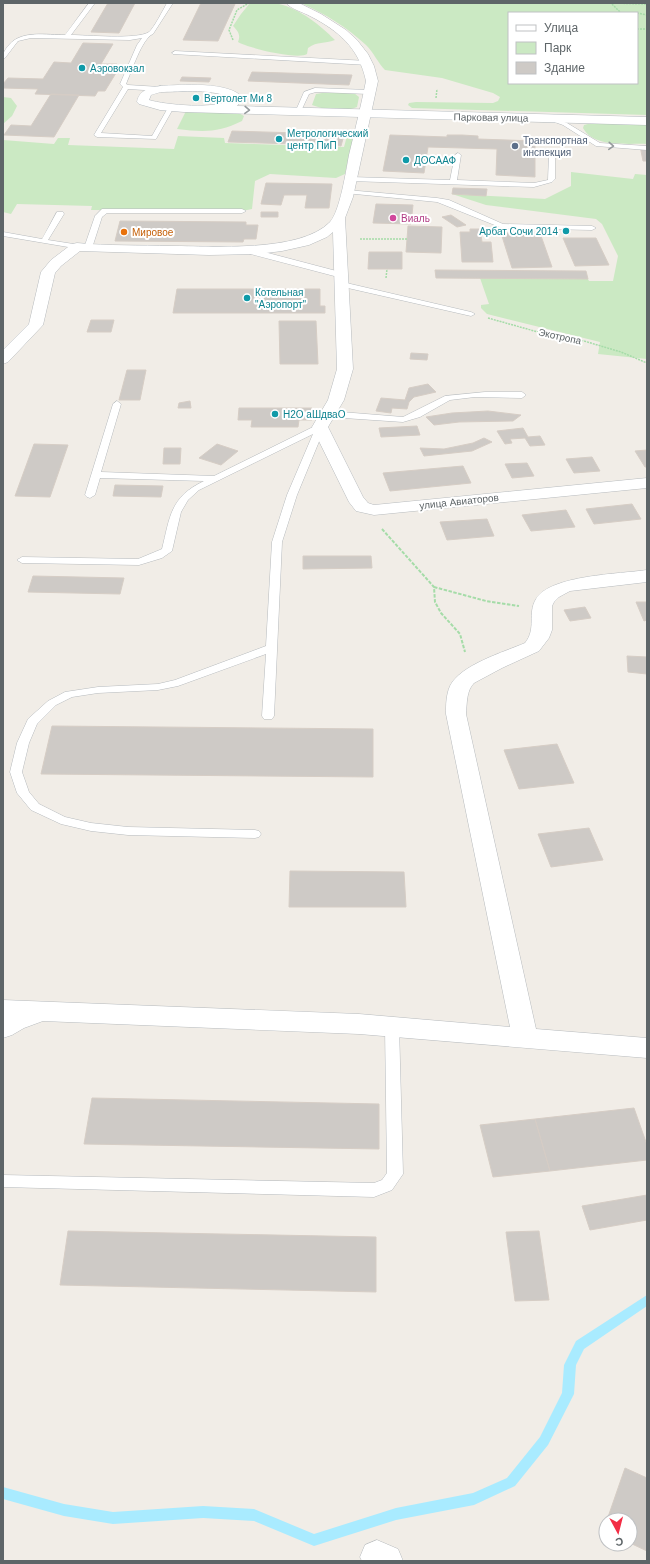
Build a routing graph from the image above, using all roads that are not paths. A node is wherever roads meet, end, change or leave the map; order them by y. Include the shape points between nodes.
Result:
1 (92, 3) edge
2 (170, 3) edge
3 (291, 3) edge
4 (147, 35) junction
5 (67, 36) junction
6 (175, 53) dead end
7 (3, 56) edge
8 (368, 63) junction
9 (126, 88) junction
10 (160, 89) junction
11 (222, 90) junction
12 (369, 92) junction
13 (245, 94) dead end
14 (266, 99) dead end
15 (171, 107) junction
16 (208, 108) junction
17 (300, 108) junction
18 (336, 113) junction
19 (365, 114) junction
20 (551, 119) junction
21 (647, 122) edge
22 (647, 148) edge
23 (458, 155) dead end
24 (552, 155) dead end
25 (350, 179) junction
26 (453, 183) junction
27 (347, 192) junction
28 (242, 211) dead end
29 (60, 214) dead end
30 (339, 218) junction
31 (592, 228) dead end
32 (3, 234) edge
33 (44, 241) junction
34 (82, 248) junction
35 (246, 250) junction
36 (342, 280) junction
37 (471, 314) road end
38 (3, 359) edge
39 (522, 394) dead end
40 (117, 404) dead end
41 (325, 420) junction
42 (96, 475) junction
43 (215, 478) junction
44 (647, 483) edge
45 (90, 495) dead end
46 (22, 560) dead end
47 (647, 576) edge
48 (272, 648) junction
49 (268, 716) dead end
50 (255, 834) dead end
51 (3, 1010) edge
52 (49, 1012) junction
53 (392, 1026) junction
54 (3, 1028) edge
55 (525, 1038) junction
56 (647, 1048) edge
57 (3, 1182) edge

1 - 5 lane
2 - 4 lane via 151,33
3 - 8 street via 333,26 358,48
4 - 5 lane via 130,38
4 - 9 lane via 124,82
5 - 7 lane via 38,35 20,38 13,42
6 - 8 lane
8 - 12 street via 372,81
9 - 10 lane
9 - 15 lane via 97,135 154,138
10 - 11 street
10 - 15 street via 147,92 143,102
11 - 13 street
11 - 16 street via 236,95 235,102 225,107
12 - 17 lane via 315,90 306,93
12 - 19 street
14 - 17 street
15 - 16 street
16 -> 18 street
17 - 18 street
18 - 19 street, Парковая улица
19 - 20 street, Парковая улица
19 - 25 street
20 - 21 street, Парковая улица
20 -> 22 lane via 565,124 598,145
23 - 26 lane
24 - 26 lane via 550,181 534,185
25 - 26 lane
25 - 27 street
27 - 30 street
27 - 31 lane via 437,200 502,226
28 - 34 lane via 105,211 99,216
29 - 33 lane
30 - 35 street via 331,228 314,238 276,247
30 - 36 street
32 - 33 lane
33 - 34 lane
34 - 35 street
34 - 38 street via 56,263 48,272 36,325
35 - 36 lane
36 - 37 lane
36 - 41 street via 344,369 342,384
39 - 41 lane via 447,399 404,419
40 - 42 lane
41 - 43 lane
41 - 44 street, улица Авиаторов via 355,498 362,506 374,510
41 - 48 lane via 292,495 277,542
42 - 43 lane
42 - 45 lane
43 - 46 lane via 184,498 176,512 167,551 158,556 139,562
47 - 55 street via 566,586 555,590 546,596 542,603 542,634 539,640 532,647 472,675 458,690 456,714
48 - 49 lane
48 - 50 lane via 178,683 69,694 52,703 32,722 23,743 16,772 24,793 35,807 61,820 128,832
51 - 52 street
52 - 53 street
52 - 54 street via 16,1020
53 - 55 street
53 - 57 lane via 395,1174 387,1186 374,1190
55 - 56 street

